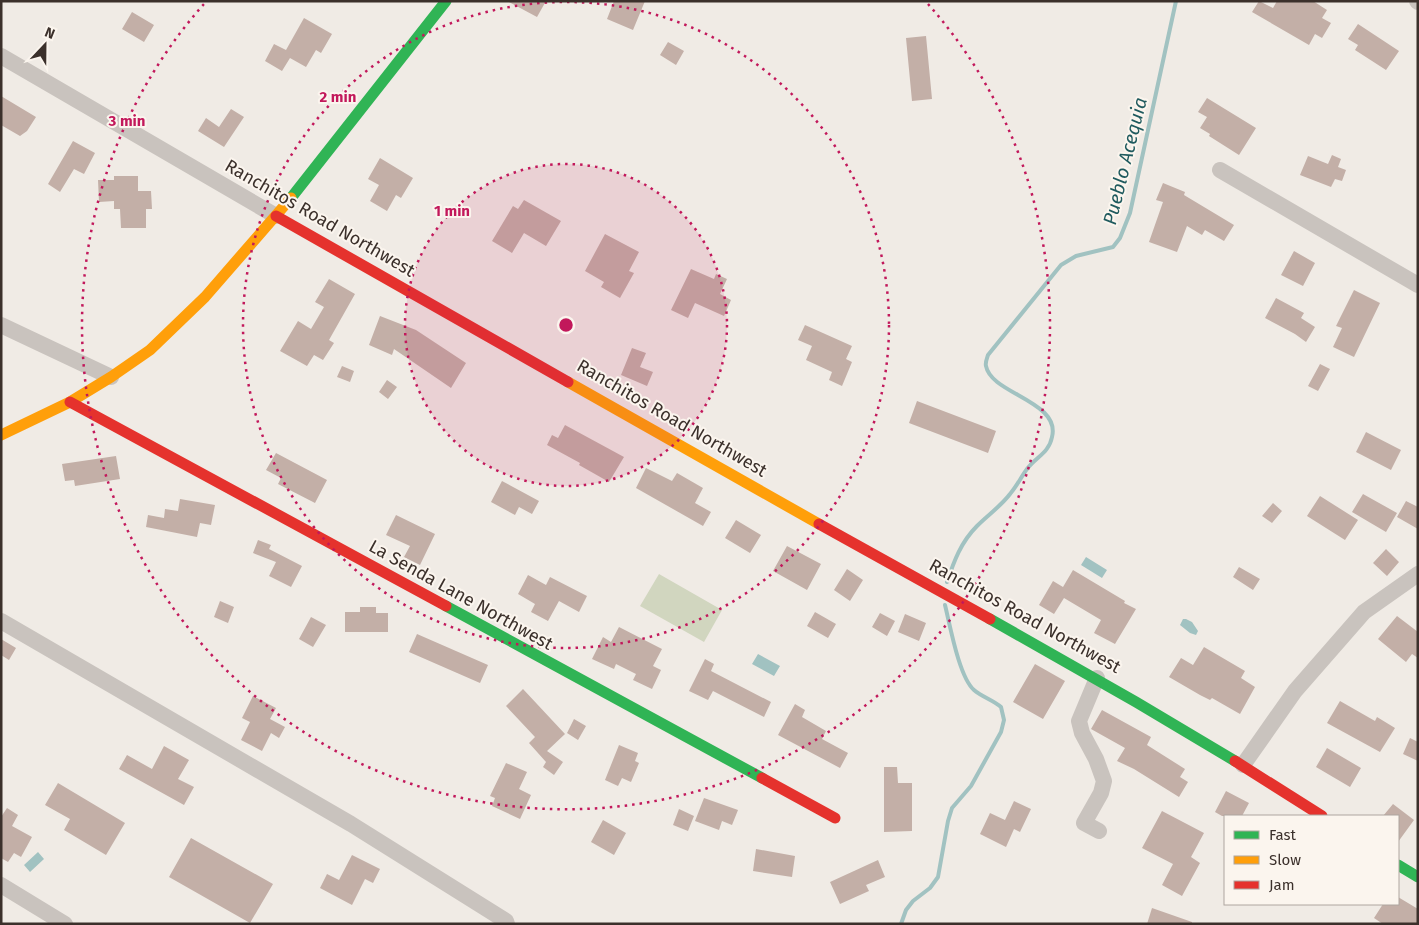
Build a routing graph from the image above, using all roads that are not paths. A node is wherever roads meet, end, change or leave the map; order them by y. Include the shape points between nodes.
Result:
1 (446, 1) edge
2 (1, 56) edge
3 (1220, 170) dead end
4 (276, 216) junction
5 (1418, 285) edge
6 (1, 325) edge
7 (111, 377) junction
8 (70, 402) junction
9 (1, 435) edge
10 (1415, 580) edge
11 (1, 621) edge
12 (1097, 678) junction
13 (1243, 765) junction
14 (1320, 815) edge
15 (835, 818) dead end
16 (1099, 831) dead end
17 (1399, 866) edge
18 (1418, 877) edge
19 (1, 885) edge
20 (65, 924) edge
21 (507, 924) edge

1 - 4 street
2 - 4 street, Ranchitos Road Northwest
3 - 5 street
4 - 7 street via 206,297 150,350
4 - 12 street, Ranchitos Road Northwest
6 - 7 street
7 - 8 street
8 - 9 street
8 - 15 street, La Senda Lane Northwest
10 - 13 street via 1364,612 1295,692
11 - 21 street via 351,824 482,904
12 - 13 street, Ranchitos Road Northwest
12 - 16 street via 1079,721 1104,781 1084,823
13 - 14 street, Ranchitos Road Northwest
17 - 18 street
19 - 20 street

